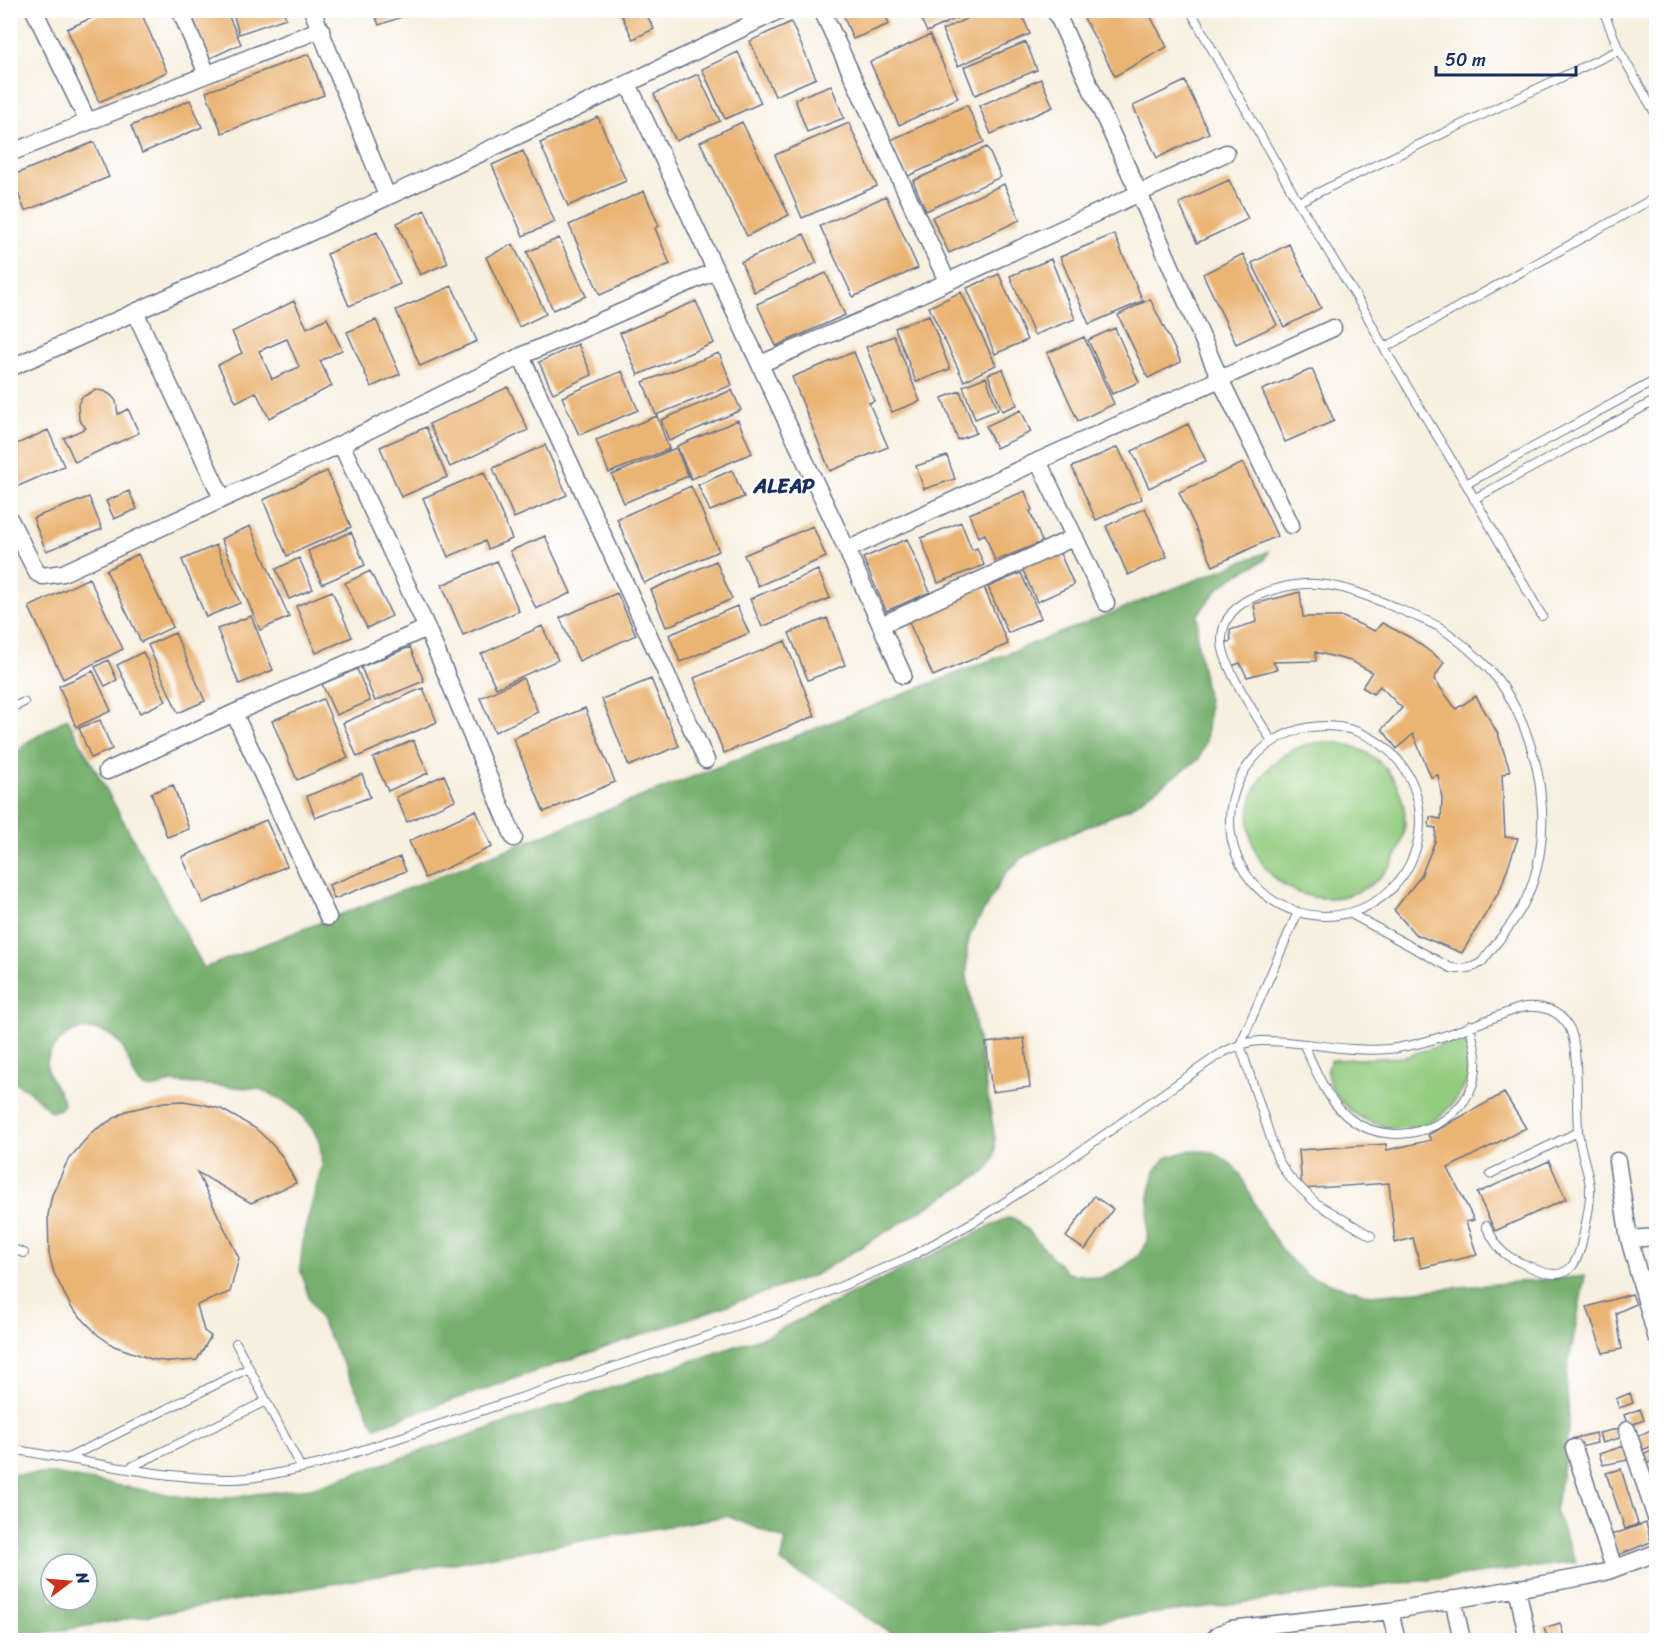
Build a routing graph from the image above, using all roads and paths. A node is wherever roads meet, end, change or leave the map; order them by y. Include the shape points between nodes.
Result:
1 (34, 10) edge
2 (180, 10) edge
3 (312, 10) edge
4 (780, 10) edge
5 (822, 10) edge
6 (1055, 10) edge
7 (1190, 10) edge
8 (1603, 10) edge
9 (321, 29) junction
10 (1619, 50) junction
11 (207, 74) junction
12 (628, 84) junction
13 (1656, 115) edge
14 (88, 122) junction
15 (10, 153) edge
16 (1226, 153) dead end
17 (1139, 193) junction
18 (387, 196) junction
19 (1656, 197) edge
20 (1298, 202) junction
21 (715, 271) junction
22 (947, 281) junction
23 (135, 312) junction
24 (1333, 328) dead end
25 (1384, 348) junction
26 (520, 356) junction
27 (760, 364) junction
28 (10, 368) edge
29 (1220, 379) junction
30 (1656, 380) edge
31 (1656, 400) edge
32 (341, 444) junction
33 (1038, 460) junction
34 (1466, 484) junction
35 (222, 498) junction
36 (1474, 499) junction
37 (10, 520) edge
38 (1291, 525) dead end
39 (1075, 537) junction
40 (847, 550) junction
41 (1106, 603) dead end
42 (1542, 616) dead end
43 (881, 625) junction
44 (427, 628) junction
45 (903, 675) dead end
46 (24, 702) dead end
47 (10, 709) edge
48 (234, 712) junction
49 (1271, 740) junction
50 (706, 760) dead end
51 (107, 771) dead end
52 (514, 838) dead end
53 (1350, 914) junction
54 (1297, 915) junction
55 (328, 917) dead end
56 (1470, 1025) junction
57 (1304, 1044) junction
58 (1240, 1045) junction
59 (1578, 1132) junction
60 (1617, 1161) dead end
61 (1490, 1174) dead end
62 (1486, 1226) dead end
63 (1371, 1236) dead end
64 (1656, 1237) edge
65 (1629, 1239) junction
66 (10, 1248) edge
67 (24, 1253) dead end
68 (1656, 1336) edge
69 (236, 1342) dead end
70 (249, 1368) junction
71 (266, 1401) junction
72 (1627, 1430) dead end
73 (1574, 1448) dead end
74 (10, 1449) edge
75 (68, 1458) junction
76 (128, 1468) junction
77 (301, 1468) junction
78 (1656, 1518) edge
79 (1656, 1553) edge
80 (1614, 1568) junction
81 (1517, 1588) junction
82 (1453, 1599) junction
83 (1390, 1611) junction
84 (1267, 1623) junction
85 (1213, 1641) edge
86 (1270, 1641) edge
87 (1397, 1641) edge
88 (1462, 1641) edge
89 (1528, 1641) edge

1 - 14 street
2 - 11 street
3 - 9 street
4 - 12 street
5 - 22 street
6 - 17 street
7 - 20 lane
8 - 10 lane
9 - 11 street
9 - 18 street
10 - 13 lane
10 - 20 lane
11 - 14 street
12 - 18 street
12 - 21 street
14 - 15 street
16 - 17 street
17 - 22 street
17 - 29 street
18 - 23 street
19 - 25 lane
20 - 25 lane
21 - 26 street
21 - 27 street
22 - 27 street
23 - 28 street
23 - 35 street
24 - 29 street
25 - 34 lane
26 - 32 street
26 - 50 street
27 - 40 street
29 - 33 street
29 - 38 street
30 - 34 lane
31 - 36 lane
32 - 35 street
32 - 44 street
33 - 39 street
33 - 40 street
34 - 36 lane
35 - 37 street via 53,576 43,576 34,568
36 - 42 lane
39 - 41 street
39 - 43 street
40 - 43 street
43 - 45 street
44 - 48 street
44 - 52 street
46 - 47 lane
48 - 51 street
48 - 55 street
49 - 53 lane via 1304,727 1334,725 1363,732 1388,748 1419,796 1419,835 1409,866 1372,905
49 - 53 lane via 1225,661 1221,638 1228,616 1243,600 1305,584 1367,596 1439,627 1488,667 1520,719 1539,772 1543,810 1541,851 1522,907 1482,962 1474,968 1451,968
49 - 54 lane via 1237,783 1230,813 1233,843 1246,873 1269,897
53 - 54 lane via 1323,918
54 - 58 lane
56 - 57 lane via 1415,1045 1387,1049
56 - 57 lane via 1477,1061 1473,1083 1463,1103 1450,1117 1407,1134 1373,1130 1339,1108
56 - 59 lane via 1534,1005 1548,1008 1561,1018 1574,1043
57 - 58 lane via 1259,1041
58 - 63 lane via 1278,1160 1289,1177 1316,1203
58 - 77 lane via 1217,1056 977,1220 910,1257 781,1312
59 - 61 lane
59 - 62 lane via 1590,1188 1590,1207 1575,1264 1568,1271 1547,1275 1501,1252
60 - 65 street
64 - 65 street
65 - 68 street
66 - 67 lane
69 - 70 lane
70 - 71 lane
70 - 75 lane
71 - 76 lane
71 - 77 lane
72 - 78 street
73 - 80 street
74 - 75 lane
75 - 76 lane
76 - 77 lane via 227,1479
79 - 80 street
80 - 81 street
81 - 82 street
81 - 89 street
82 - 83 street
82 - 88 street
83 - 84 street
83 - 87 street
84 - 85 street via 1232,1629
84 - 86 street

